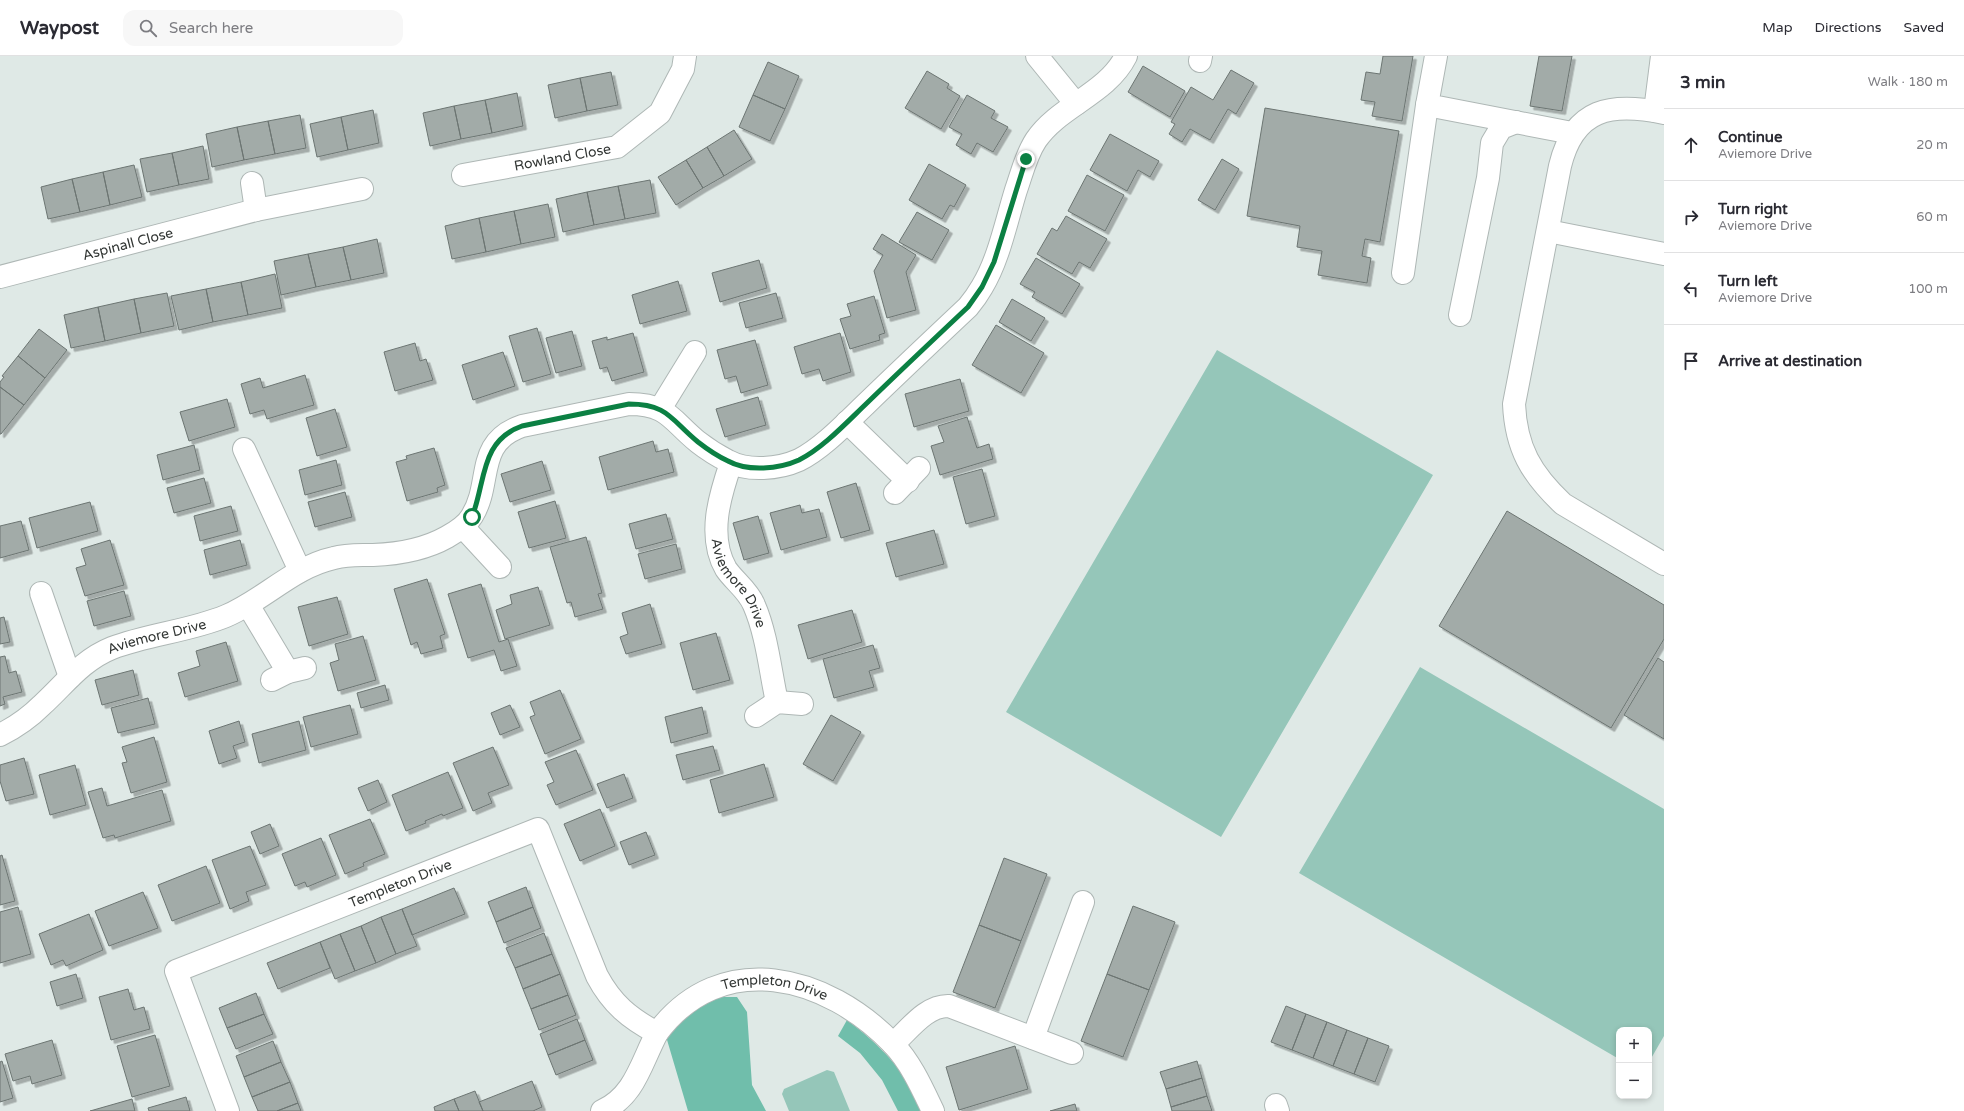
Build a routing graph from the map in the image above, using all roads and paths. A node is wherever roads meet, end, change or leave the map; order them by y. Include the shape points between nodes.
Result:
1 (685, 56) edge
2 (1037, 56) edge
3 (1126, 56) edge
4 (1436, 56) edge
5 (1662, 56) edge
6 (1076, 104) junction
7 (1428, 105) junction
8 (1659, 112) edge
9 (1516, 122) junction
10 (1572, 133) junction
11 (463, 174) dead end
12 (252, 183) dead end
13 (362, 189) dead end
14 (256, 210) junction
15 (1548, 231) junction
16 (1664, 254) edge
17 (1403, 273) dead end
18 (0, 277) edge
19 (1460, 315) dead end
20 (694, 352) dead end
21 (660, 409) junction
22 (847, 422) junction
23 (244, 449) dead end
24 (730, 462) junction
25 (907, 481) dead end
26 (463, 527) junction
27 (1664, 564) edge
28 (500, 567) dead end
29 (300, 571) junction
30 (41, 593) dead end
31 (248, 605) junction
32 (288, 673) dead end
33 (70, 677) junction
34 (777, 702) junction
35 (802, 704) dead end
36 (756, 716) dead end
37 (0, 735) edge
38 (1083, 902) dead end
39 (657, 1033) junction
40 (1033, 1038) junction
41 (893, 1044) junction
42 (1072, 1053) dead end
43 (228, 1111) edge
44 (602, 1111) edge
45 (934, 1111) edge

1 - 11 street, Rowland Close via 683,69 660,113 617,148
2 - 6 street
3 - 6 street, Aviemore Drive via 1117,70
4 - 7 street
5 - 8 street
6 - 22 street, Aviemore Drive via 1047,126 1035,140 1026,159 994,262 982,287 968,307
7 - 9 street
7 - 17 street
8 - 10 street via 1634,108 1604,111 1585,120
9 - 10 street
9 - 19 street via 1501,128 1492,143 1488,178
10 - 15 street via 1563,151
12 - 14 street
13 - 14 street, Aspinall Close
14 - 18 street, Aspinall Close
15 - 16 street
15 - 27 street via 1516,388 1515,419 1518,438 1529,465 1563,504
20 - 21 street
21 - 24 street, Aviemore Drive via 674,418 697,441
21 - 26 street, Aviemore Drive via 645,404 629,404 511,430 502,436 489,455 472,517
22 - 24 street, Aviemore Drive via 799,460 784,465 749,467
22 - 25 street
23 - 29 street
24 - 34 street, Aviemore Drive via 718,511 717,533 720,553 727,569 753,603 760,621
26 - 28 street
26 - 29 street, Aviemore Drive via 448,537 415,550 334,558
29 - 31 street, Aviemore Drive
30 - 33 street
31 - 32 street
31 - 33 street, Aviemore Drive via 205,624 112,648 95,656
33 - 37 street, Aviemore Drive via 28,718
34 - 35 street
34 - 36 street
38 - 40 street
39 - 41 street, Templeton Drive via 678,1009 706,991 745,981 765,979 786,981 822,993 857,1013
39 - 43 street, Templeton Drive via 636,1022 606,993 538,829 176,972
39 - 44 street, Templeton Drive via 632,1086 618,1102
40 - 41 street via 949,1006 940,1006 932,1009
40 - 42 street
41 - 45 street, Templeton Drive via 909,1064

